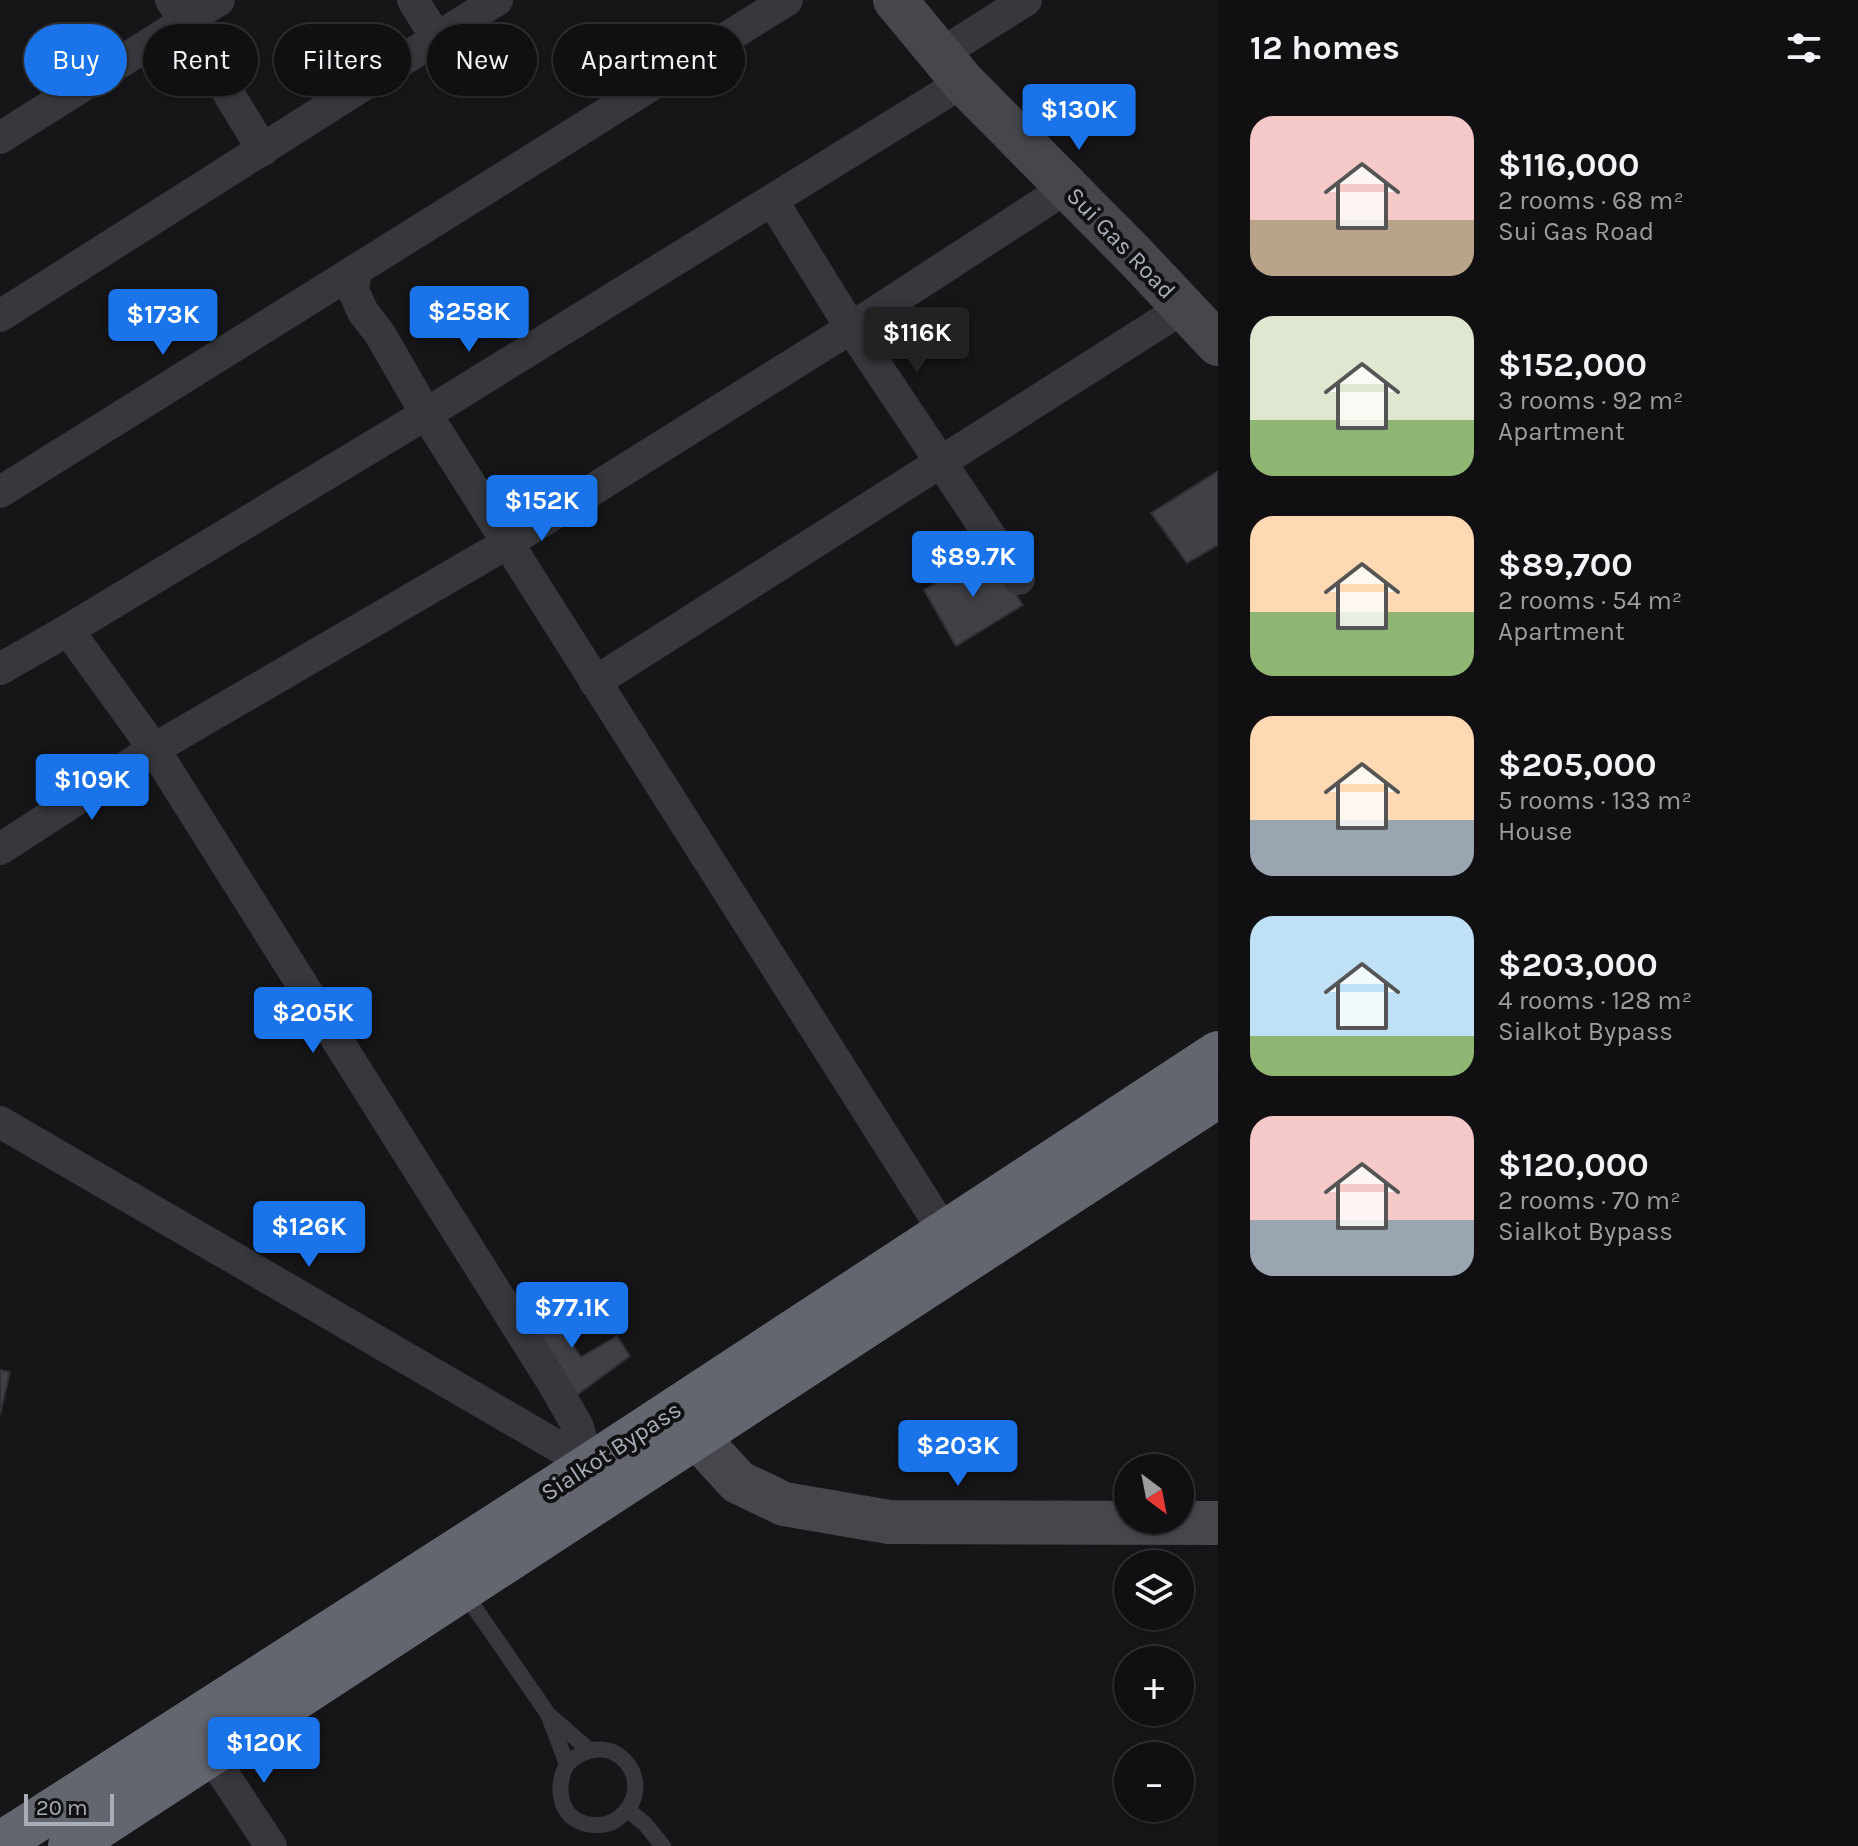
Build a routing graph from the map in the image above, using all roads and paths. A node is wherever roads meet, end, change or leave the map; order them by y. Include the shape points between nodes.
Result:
1 (219, 0) edge
2 (413, 0) edge
3 (497, 0) edge
4 (787, 0) edge
5 (895, 0) edge
6 (1026, 0) edge
7 (178, 11) edge
8 (428, 24) edge
9 (460, 24) edge
10 (427, 45) edge
11 (951, 69) junction
12 (0, 138) edge
13 (263, 150) junction
14 (1066, 188) junction
15 (772, 200) junction
16 (356, 270) junction
17 (1183, 308) junction
18 (0, 316) edge
19 (851, 328) junction
20 (1218, 344) edge
21 (426, 414) junction
22 (940, 462) junction
23 (0, 492) edge
24 (509, 542) junction
25 (1019, 579) dead end
26 (68, 630) junction
27 (0, 669) edge
28 (595, 682) junction
29 (154, 749) junction
30 (0, 849) edge
31 (1218, 1053) edge
32 (1218, 1096) edge
33 (0, 1122) edge
34 (945, 1233) junction
35 (696, 1436) junction
36 (590, 1465) junction
37 (1218, 1523) edge
38 (463, 1590) junction
39 (548, 1714) junction
40 (589, 1750) junction
41 (210, 1754) junction
42 (567, 1764) junction
43 (628, 1810) junction
44 (0, 1844) edge
45 (70, 1846) edge
46 (271, 1846) edge
47 (663, 1846) edge

1 - 7 street
2 - 8 street
3 - 9 street
4 - 16 street
5 - 11 street, Sui Gas Road
6 - 11 street
7 - 12 street
7 - 13 street
10 - 13 street
11 - 14 street, Sui Gas Road
11 - 15 street
13 - 18 street
14 - 17 street, Sui Gas Road
14 - 19 street
15 - 19 street
15 - 21 street
16 - 21 street via 353,290 363,312
16 - 23 street
17 - 20 street, Sui Gas Road
17 - 22 street
19 - 22 street
19 - 24 street
21 - 24 street
21 - 26 street
22 - 25 street
22 - 28 street
24 - 28 street
24 - 29 street
26 - 27 street
26 - 29 street
28 - 34 street
29 - 30 street
29 - 36 street via 553,1383 577,1425
31 - 34 highway, Sialkot Bypass
32 - 35 highway, Sialkot Bypass
33 - 36 street
34 - 36 highway, Sialkot Bypass
35 - 37 street via 738,1482 784,1504 889,1522
35 - 38 highway, Sialkot Bypass
36 - 44 highway, Sialkot Bypass
38 - 39 lane
38 - 41 highway, Sialkot Bypass
39 - 40 lane
39 - 42 lane
40 - 42 lane
40 - 43 lane via 602,1749 626,1761 636,1785
41 - 45 highway, Sialkot Bypass
41 - 46 street
42 - 43 lane via 559,1789 569,1813 592,1825 606,1825
43 - 47 lane

